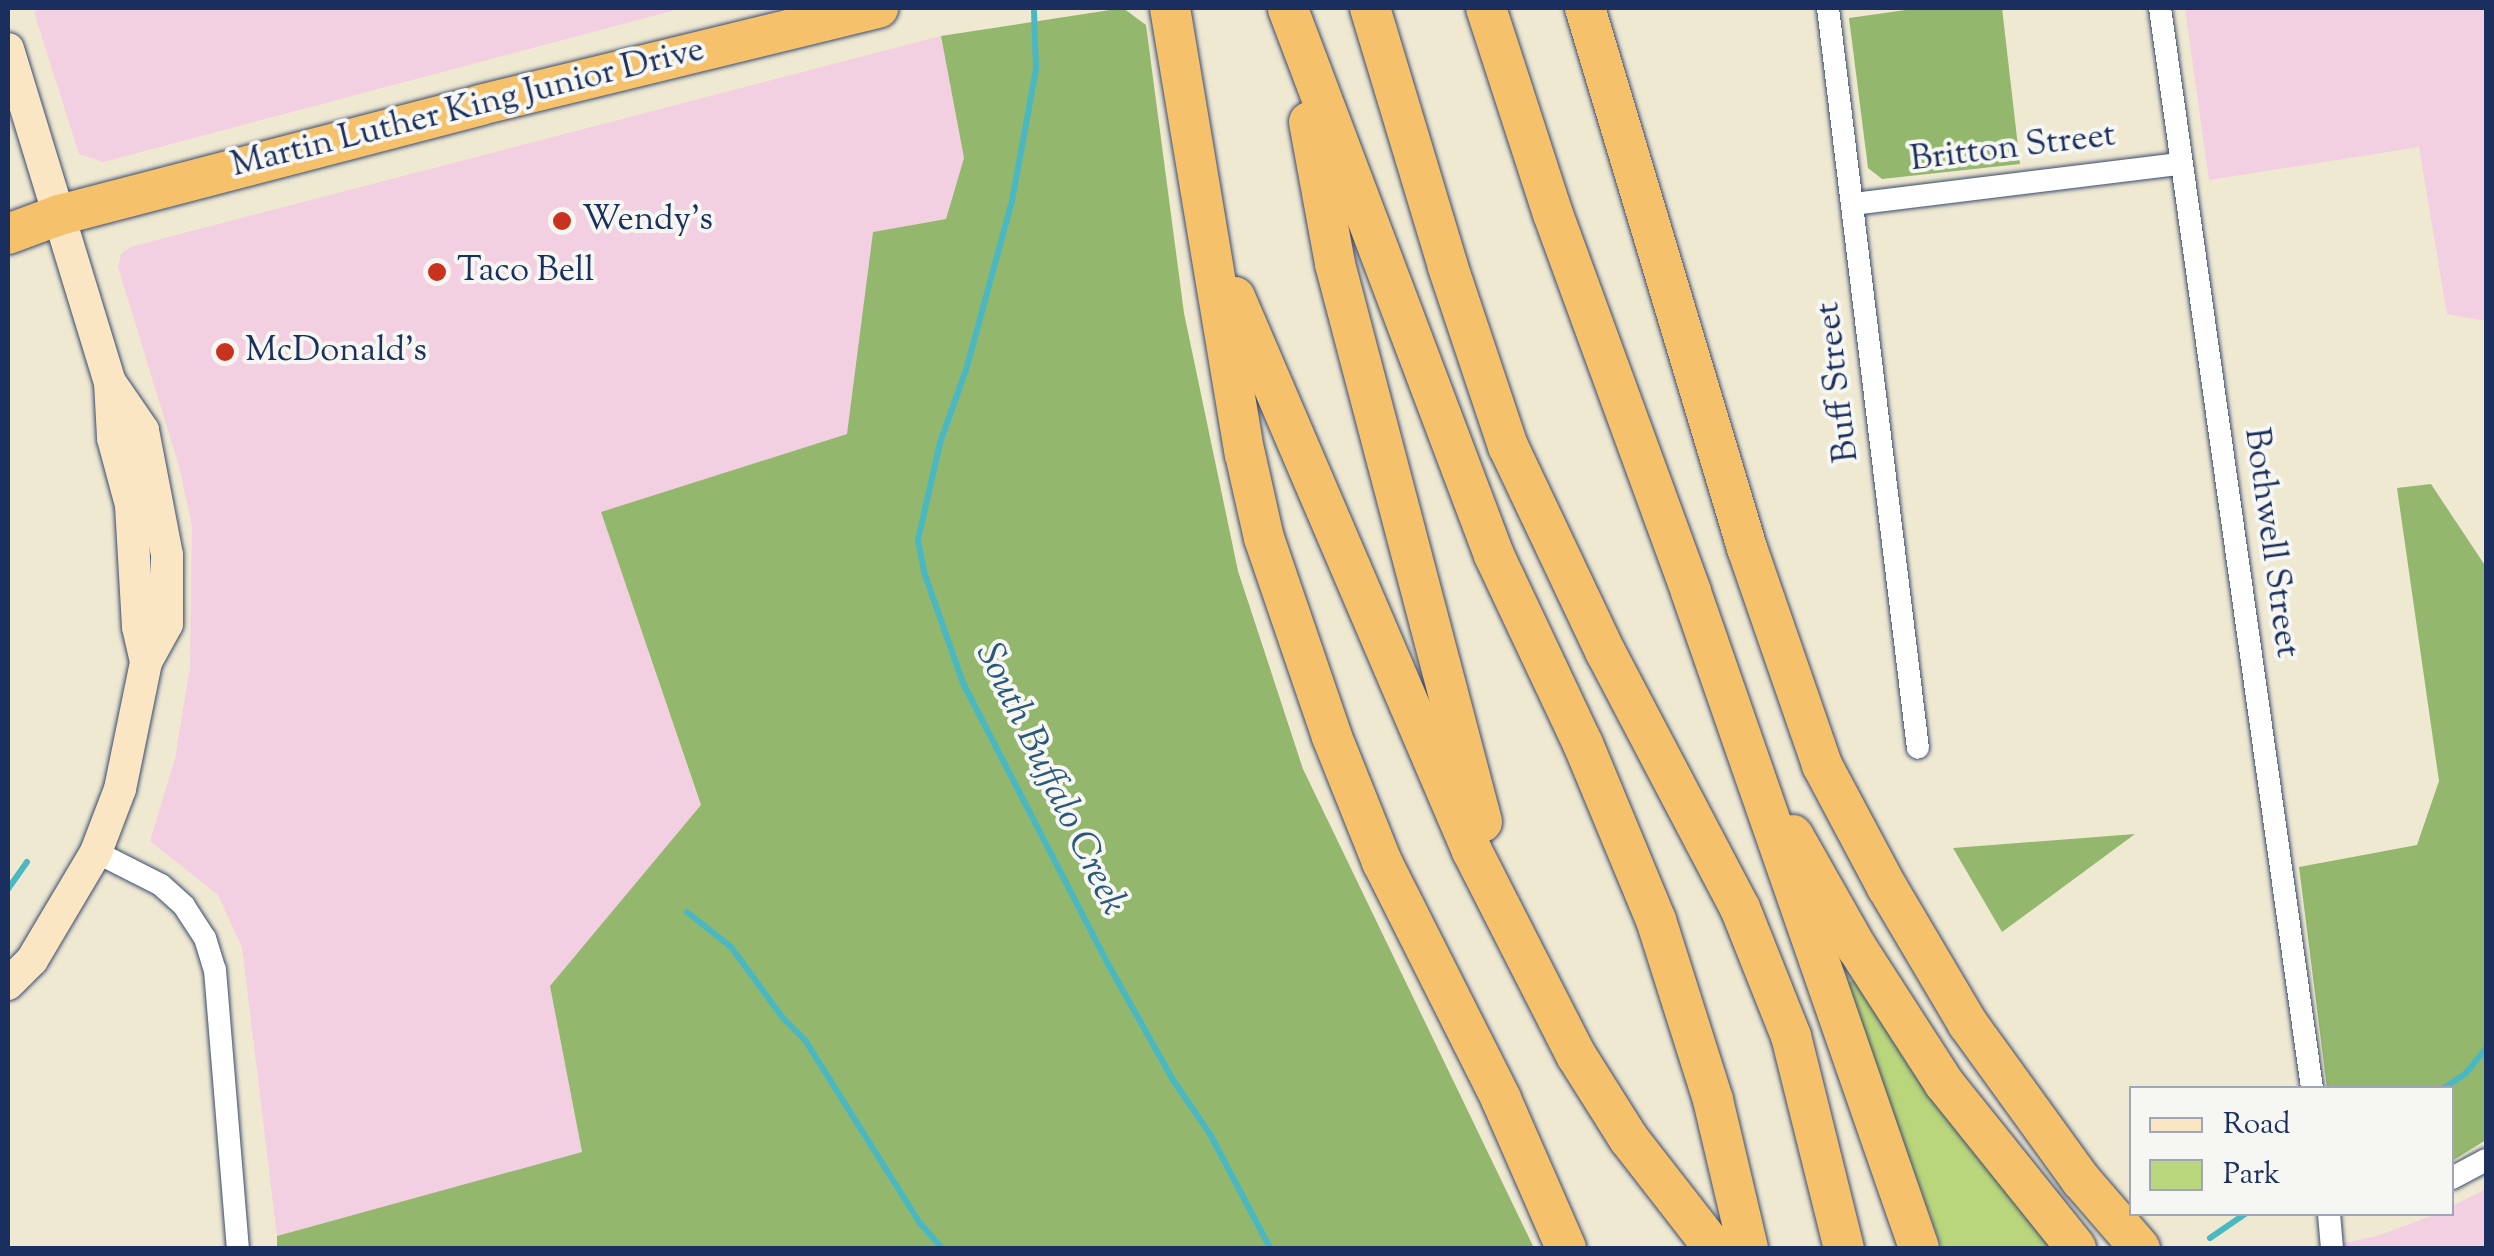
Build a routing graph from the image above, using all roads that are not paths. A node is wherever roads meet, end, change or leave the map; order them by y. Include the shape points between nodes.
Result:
1 (878, 8) edge
2 (1170, 8) edge
3 (1288, 8) edge
4 (1370, 8) edge
5 (1486, 8) edge
6 (1585, 8) edge
7 (1828, 8) edge
8 (2160, 8) edge
9 (11, 61) edge
10 (2181, 164) junction
11 (1853, 204) junction
12 (1202, 209) junction
13 (58, 215) junction
14 (8, 221) edge
15 (8, 234) edge
16 (1690, 592) junction
17 (1918, 748) dead end
18 (96, 852) junction
19 (1525, 955) junction
20 (8, 984) edge
21 (2312, 1086) edge
22 (2486, 1160) edge
23 (2454, 1177) edge
24 (2336, 1216) edge
25 (1842, 1236) edge
26 (238, 1248) edge
27 (1566, 1248) edge
28 (1714, 1248) edge
29 (1748, 1248) edge
30 (1919, 1248) edge
31 (2076, 1248) edge
32 (2140, 1248) edge
33 (2332, 1248) edge

1 - 13 highway, Martin Luther King Junior Drive
2 - 12 highway
3 - 19 highway via 1335,264 1477,804
3 - 29 highway via 1494,556 1656,920 1737,1189
4 - 25 highway via 1508,446 1606,653 1740,908 1791,1036
5 - 16 highway
6 - 32 highway via 1747,548 1822,764 1968,1024 2081,1180
7 - 11 street, Buff Street
8 - 10 street, Bothwell Street
9 - 13 main road
10 - 11 street, Britton Street
10 - 21 street, Bothwell Street
11 - 17 street, Buff Street
12 - 19 highway via 1261,366 1472,851
12 - 27 highway via 1244,454 1299,646 1382,862 1501,1099
13 - 14 highway
13 - 15 highway
13 - 18 main road via 110,382 113,438 132,505 146,662 120,789
16 - 30 highway
16 - 31 highway via 1782,814 1857,948 1944,1084
18 - 20 main road via 32,960
18 - 26 street via 160,886 184,906 205,938 215,970
19 - 28 highway via 1576,1056 1629,1139
22 - 23 street
24 - 33 street

